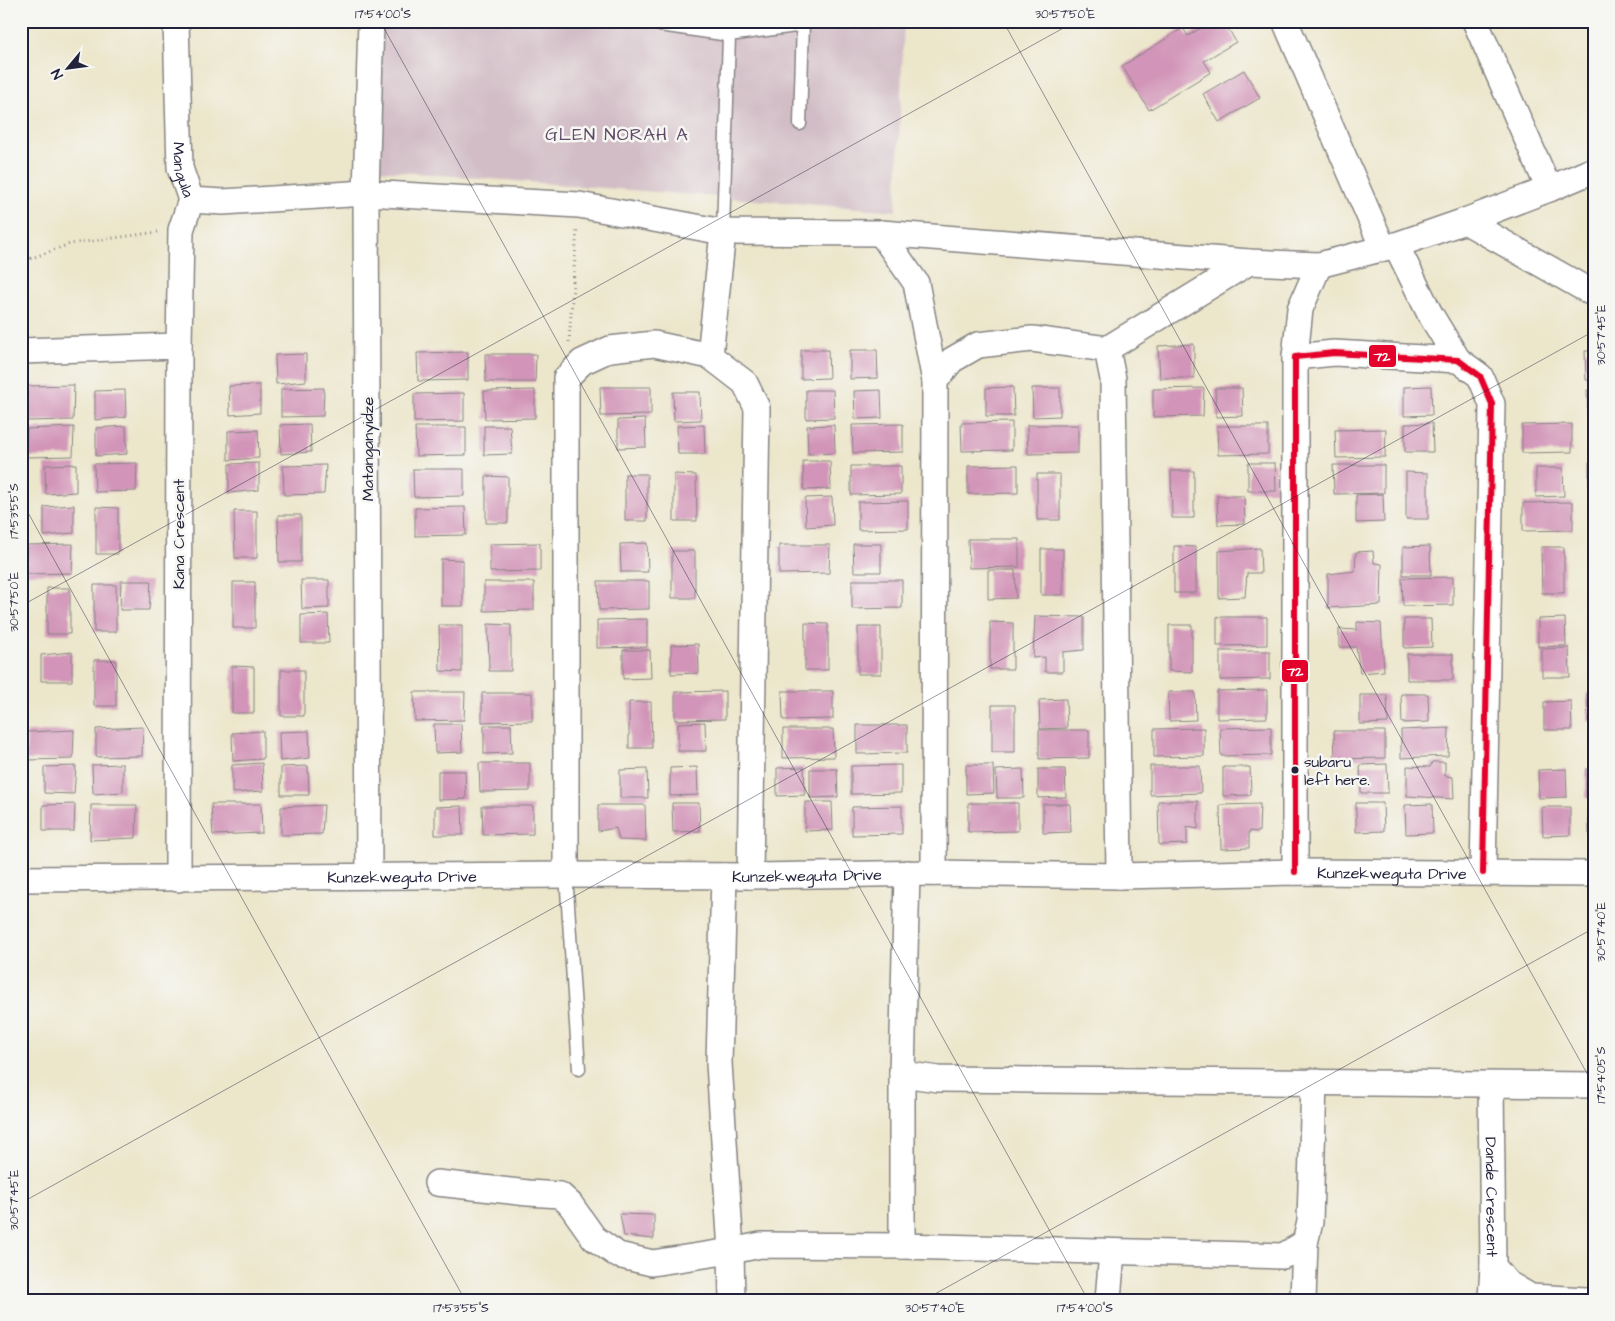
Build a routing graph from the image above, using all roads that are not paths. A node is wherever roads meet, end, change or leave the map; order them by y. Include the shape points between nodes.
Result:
1 (176, 21) edge
2 (371, 21) edge
3 (657, 21) edge
4 (1285, 21) edge
5 (1475, 21) edge
6 (803, 23) edge
7 (729, 35) junction
8 (800, 124) dead end
9 (1594, 170) edge
10 (1550, 189) junction
11 (366, 193) junction
12 (191, 200) junction
13 (1465, 221) junction
14 (724, 232) junction
15 (881, 233) junction
16 (1390, 246) junction
17 (1249, 262) junction
18 (1319, 265) junction
19 (1594, 294) edge
20 (179, 346) junction
21 (1107, 349) junction
22 (21, 351) edge
23 (710, 356) junction
24 (1295, 357) junction
25 (1458, 360) junction
26 (935, 381) junction
27 (1295, 872) junction
28 (907, 873) junction
29 (934, 873) junction
30 (1483, 873) junction
31 (1594, 874) edge
32 (566, 875) junction
33 (369, 876) junction
34 (724, 876) junction
35 (750, 876) junction
36 (1119, 876) junction
37 (21, 879) edge
38 (178, 879) junction
39 (579, 1069) dead end
40 (902, 1074) junction
41 (1314, 1082) junction
42 (1491, 1085) junction
43 (1594, 1085) edge
44 (437, 1183) dead end
45 (1305, 1243) junction
46 (902, 1246) junction
47 (731, 1251) junction
48 (1112, 1252) junction
49 (1493, 1266) junction
50 (732, 1300) edge
51 (1108, 1300) edge
52 (1303, 1300) edge
53 (1491, 1300) edge
54 (1586, 1300) edge

1 - 12 street, Mangula via 180,168
2 - 11 street, Matanganyidze
3 - 7 lane via 660,25
4 - 16 street
5 - 10 street
6 - 7 lane
6 - 8 lane
7 - 14 lane
9 - 10 street, Mangula
10 - 13 street, Mangula
11 - 12 street, Mangula via 222,202
11 - 14 street, Mangula via 579,205
11 - 33 street, Matanganyidze
12 - 20 street, Kana Crescent via 180,230
13 - 16 street, Mangula
13 - 19 street
14 - 15 street, Mangula
14 - 23 street
15 - 17 street, Mangula
15 - 26 street via 916,283
16 - 18 street, Mangula
16 - 25 street
17 - 18 street, Mangula
17 - 21 street
18 - 24 street via 1300,309
20 - 22 street
20 - 38 street, Kana Crescent
21 - 26 street via 1032,339 978,345 952,360
21 - 36 street via 1113,379
23 - 32 street via 654,344 610,349 582,362 566,378
23 - 35 street via 745,384 757,408
24 - 25 street via 1334,353
24 - 27 street
25 - 30 street via 1480,376 1492,404
26 - 29 street
27 - 30 street, Kunzekweguta Drive
27 - 36 street, Kunzekweguta Drive
28 - 29 street, Kunzekweguta Drive
28 - 35 street, Kunzekweguta Drive
28 - 40 street
29 - 36 street, Kunzekweguta Drive
30 - 31 street, Kunzekweguta Drive
32 - 33 street, Kunzekweguta Drive
32 - 34 street, Kunzekweguta Drive
32 - 39 lane
33 - 38 street, Kunzekweguta Drive
34 - 35 street, Kunzekweguta Drive
34 - 47 street via 719,1063
37 - 38 street, Kunzekweguta Drive
40 - 41 street via 938,1079
40 - 46 street
41 - 42 street
41 - 45 street via 1310,1222
42 - 43 street
42 - 49 street, Dande Crescent
44 - 47 street via 560,1195 594,1238 618,1255 652,1263
45 - 48 street via 1283,1256
45 - 52 street
46 - 47 street via 761,1245
46 - 48 street
47 - 50 street
48 - 51 street
49 - 53 street
49 - 54 street, Dande Crescent via 1507,1284 1531,1297

